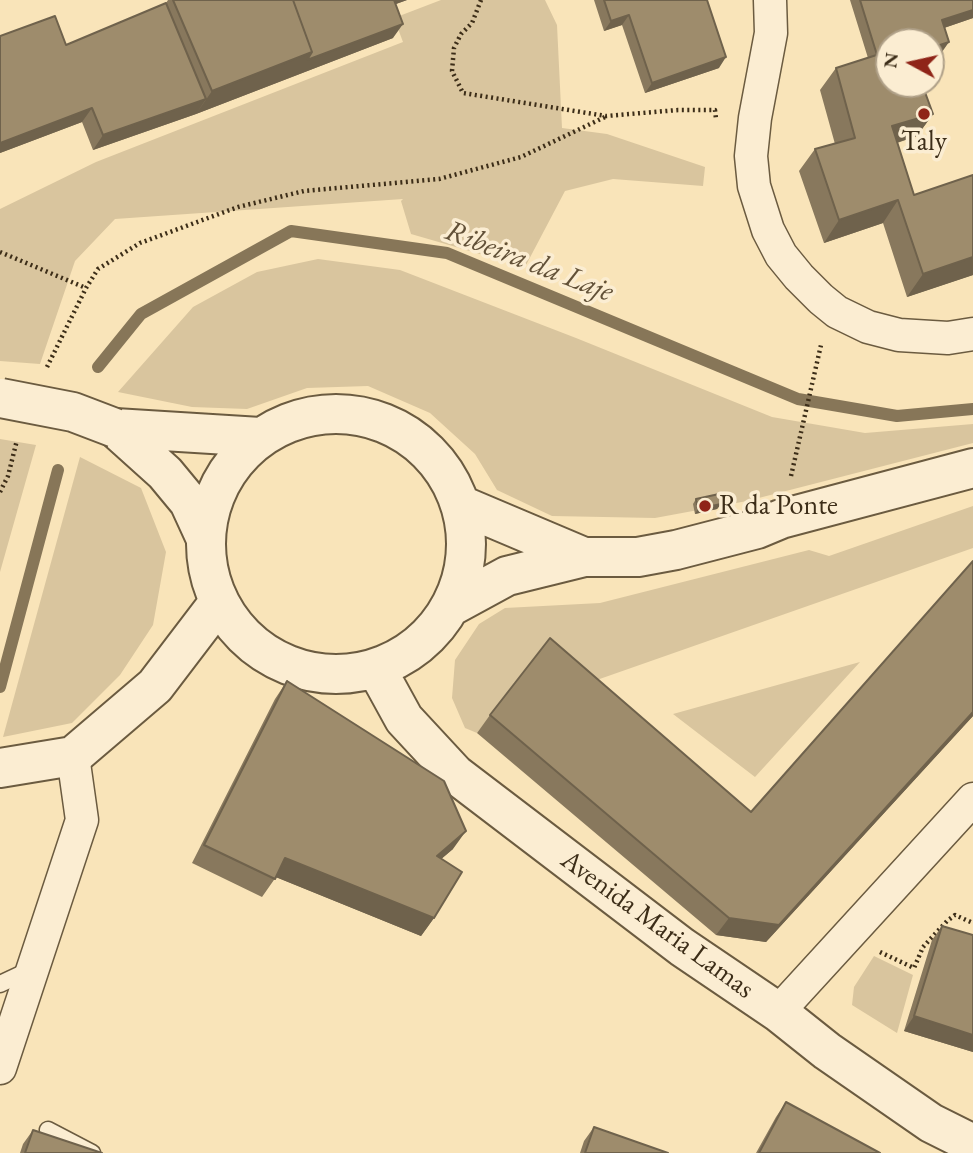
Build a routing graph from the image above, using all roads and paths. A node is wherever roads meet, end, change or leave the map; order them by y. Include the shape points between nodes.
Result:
1 (481, 0) edge
2 (770, 0) edge
3 (606, 116) junction
4 (716, 122) dead end
5 (0, 252) edge
6 (86, 288) junction
7 (973, 334) edge
8 (822, 342) dead end
9 (42, 377) dead end
10 (7, 408) edge
11 (115, 428) junction
12 (260, 437) junction
13 (798, 447) dead end
14 (973, 468) edge
15 (0, 492) edge
16 (461, 505) junction
17 (206, 539) junction
18 (584, 557) junction
19 (219, 602) junction
20 (450, 607) junction
21 (376, 668) junction
22 (73, 756) junction
23 (0, 768) edge
24 (973, 799) edge
25 (973, 923) edge
26 (841, 943) junction
27 (32, 969) junction
28 (0, 984) edge
29 (778, 1012) junction
30 (0, 1068) edge
31 (48, 1130) dead end
32 (973, 1144) edge
33 (92, 1153) edge

1 - 3 path via 454,48 452,71 463,93
2 - 7 street via 771,33 751,156 754,186 781,255 821,299 868,327 899,335 948,338
3 - 4 path via 715,110
3 - 6 path via 521,157 439,178 304,191 238,208 140,243 98,269
5 - 6 path
6 - 9 path
8 - 13 path
10 - 11 street, bridge via 73,412
10 - 15 path via 16,442
11 - 12 street
11 - 17 street via 190,502
12 - 16 street via 293,418 326,413 361,416 394,427 423,446 446,473
12 - 17 street via 232,465 213,500
14 - 18 street via 676,550
16 - 18 street
16 - 20 street via 466,540 463,575
17 - 19 street via 209,571
18 - 20 street via 507,576
19 - 21 street via 236,628 259,649 295,668 335,675
19 - 22 street via 156,686
20 - 21 street via 431,634 406,655
21 - 29 street, Avenida Maria Lamas via 404,719 455,774 682,947
22 - 23 street
22 - 27 street via 82,820
24 - 26 street
25 - 26 path via 955,915 947,921 923,947 914,968 876,950 865,961
26 - 29 street
27 - 28 lane
27 - 30 street
29 - 32 street, Avenida Maria Lamas via 932,1123
31 - 33 lane

